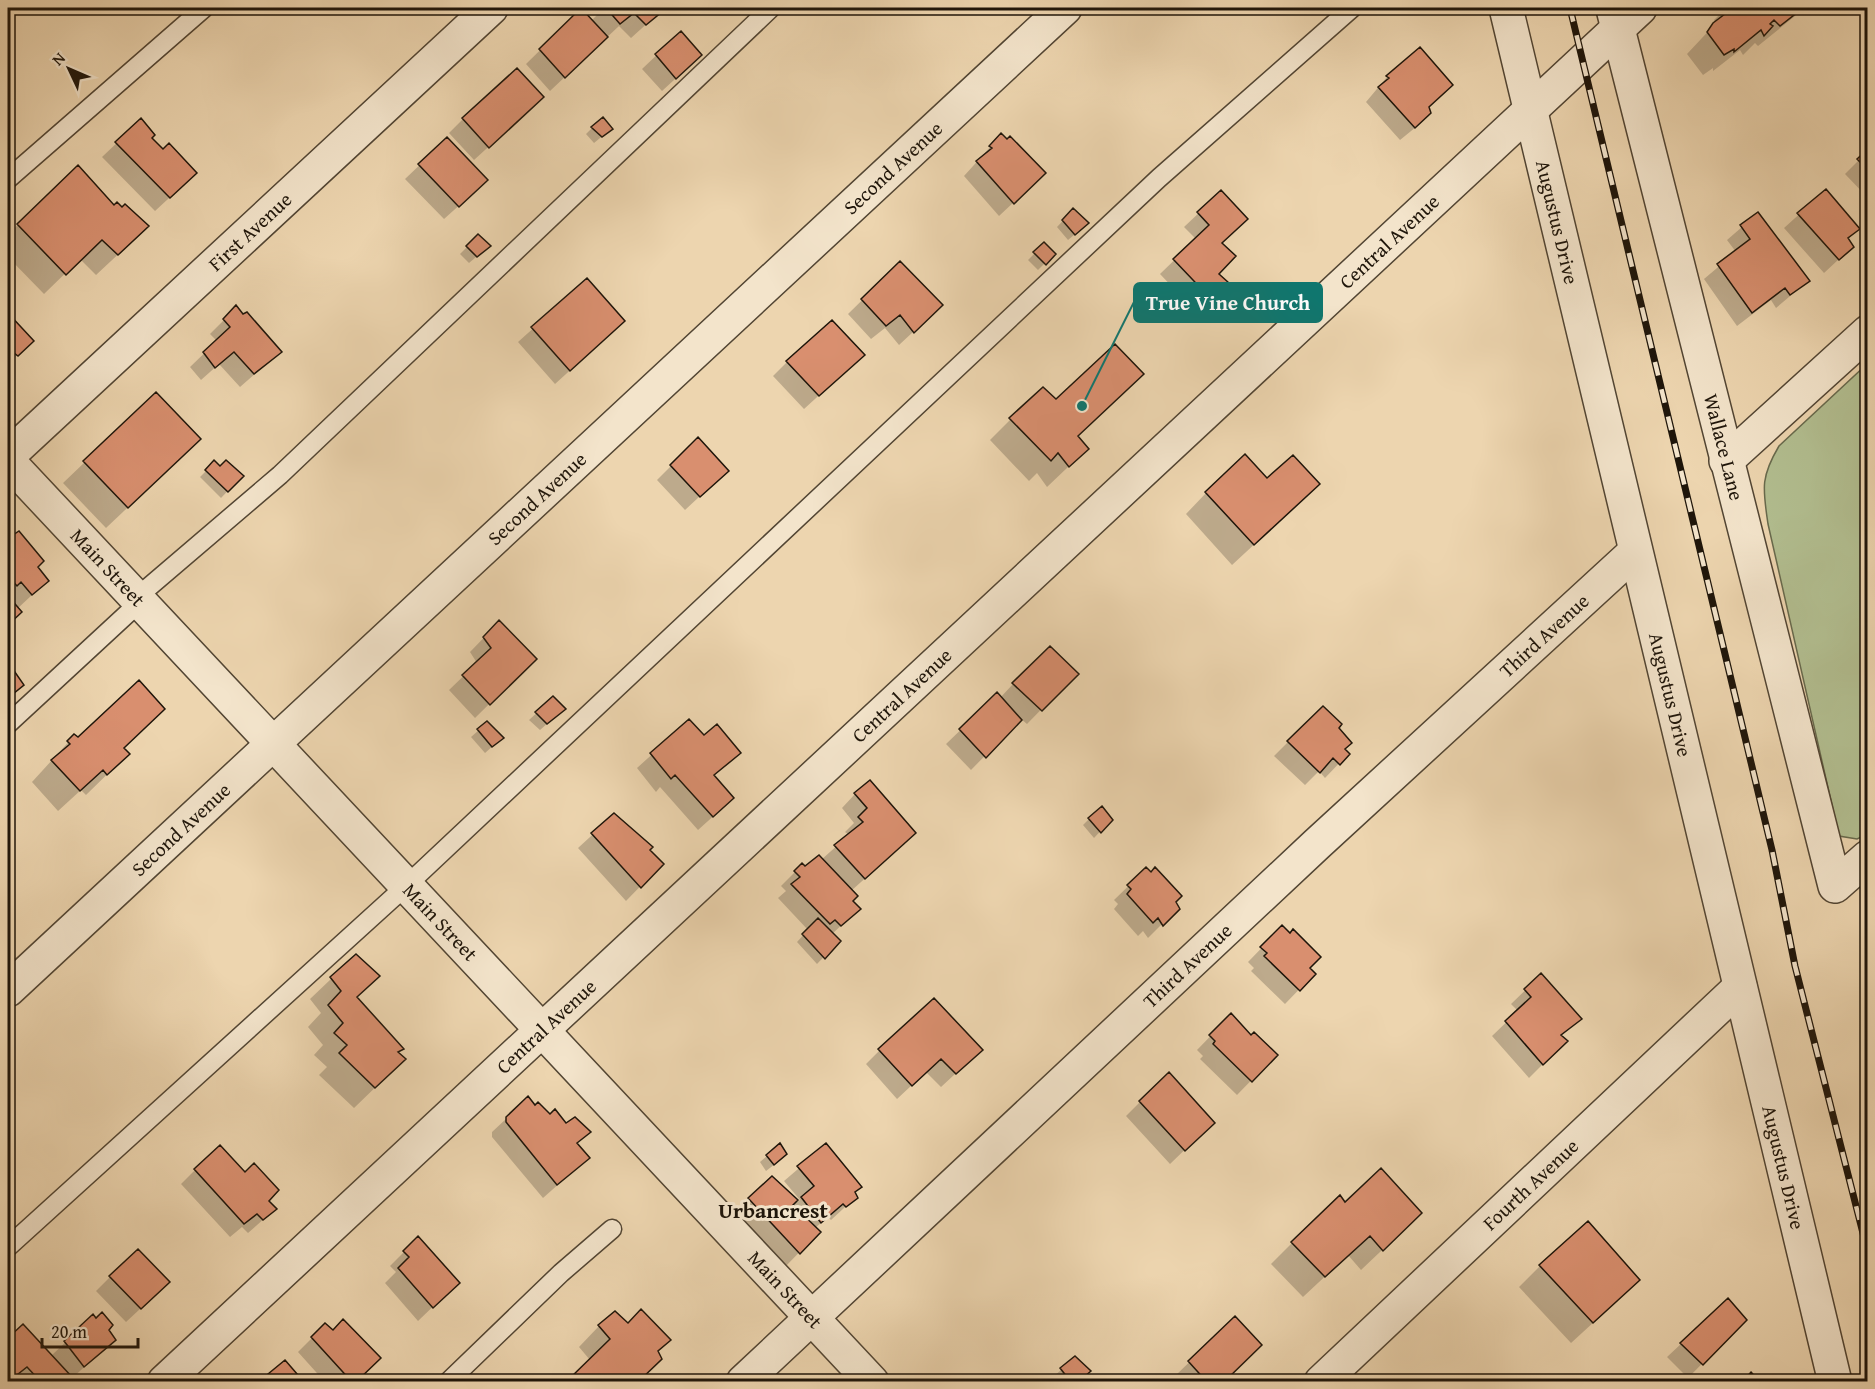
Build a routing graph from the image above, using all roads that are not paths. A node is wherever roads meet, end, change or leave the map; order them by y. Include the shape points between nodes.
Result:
1 (204, 8) edge
2 (771, 8) edge
3 (1065, 8) edge
4 (1352, 8) edge
5 (1506, 8) edge
6 (479, 11) edge
7 (1623, 14) edge
8 (1531, 109) junction
9 (8, 179) edge
10 (1868, 332) edge
11 (8, 456) edge
12 (8, 461) edge
13 (1726, 461) junction
14 (1635, 552) junction
15 (138, 600) junction
16 (8, 724) edge
17 (274, 745) junction
18 (1868, 857) edge
19 (407, 885) junction
20 (1740, 987) junction
21 (8, 990) edge
22 (543, 1030) junction
23 (612, 1229) dead end
24 (8, 1247) edge
25 (812, 1318) junction
26 (1337, 1376) edge
27 (164, 1382) edge
28 (448, 1382) edge
29 (743, 1382) edge
30 (872, 1382) edge
31 (1835, 1382) edge

1 - 9 lane
2 - 15 lane via 280,475
3 - 17 street, Second Avenue
4 - 19 lane via 1160,178
5 - 8 street, Augustus Drive
6 - 11 street, First Avenue
7 - 8 street, Central Avenue
7 - 13 street, Wallace Lane
8 - 14 street, Augustus Drive
8 - 22 street, Central Avenue
10 - 13 street
12 - 15 street, Main Street
13 - 18 street, Wallace Lane via 1835,886
14 - 20 street, Augustus Drive
14 - 25 street, Third Avenue
15 - 16 lane
15 - 17 street, Main Street
17 - 19 street, Main Street
17 - 21 street, Second Avenue
19 - 22 street, Main Street
19 - 24 lane
20 - 26 street, Fourth Avenue
20 - 31 street, Augustus Drive
22 - 25 street, Main Street
22 - 27 street, Central Avenue
23 - 28 lane
25 - 29 street, Third Avenue
25 - 30 street, Main Street

